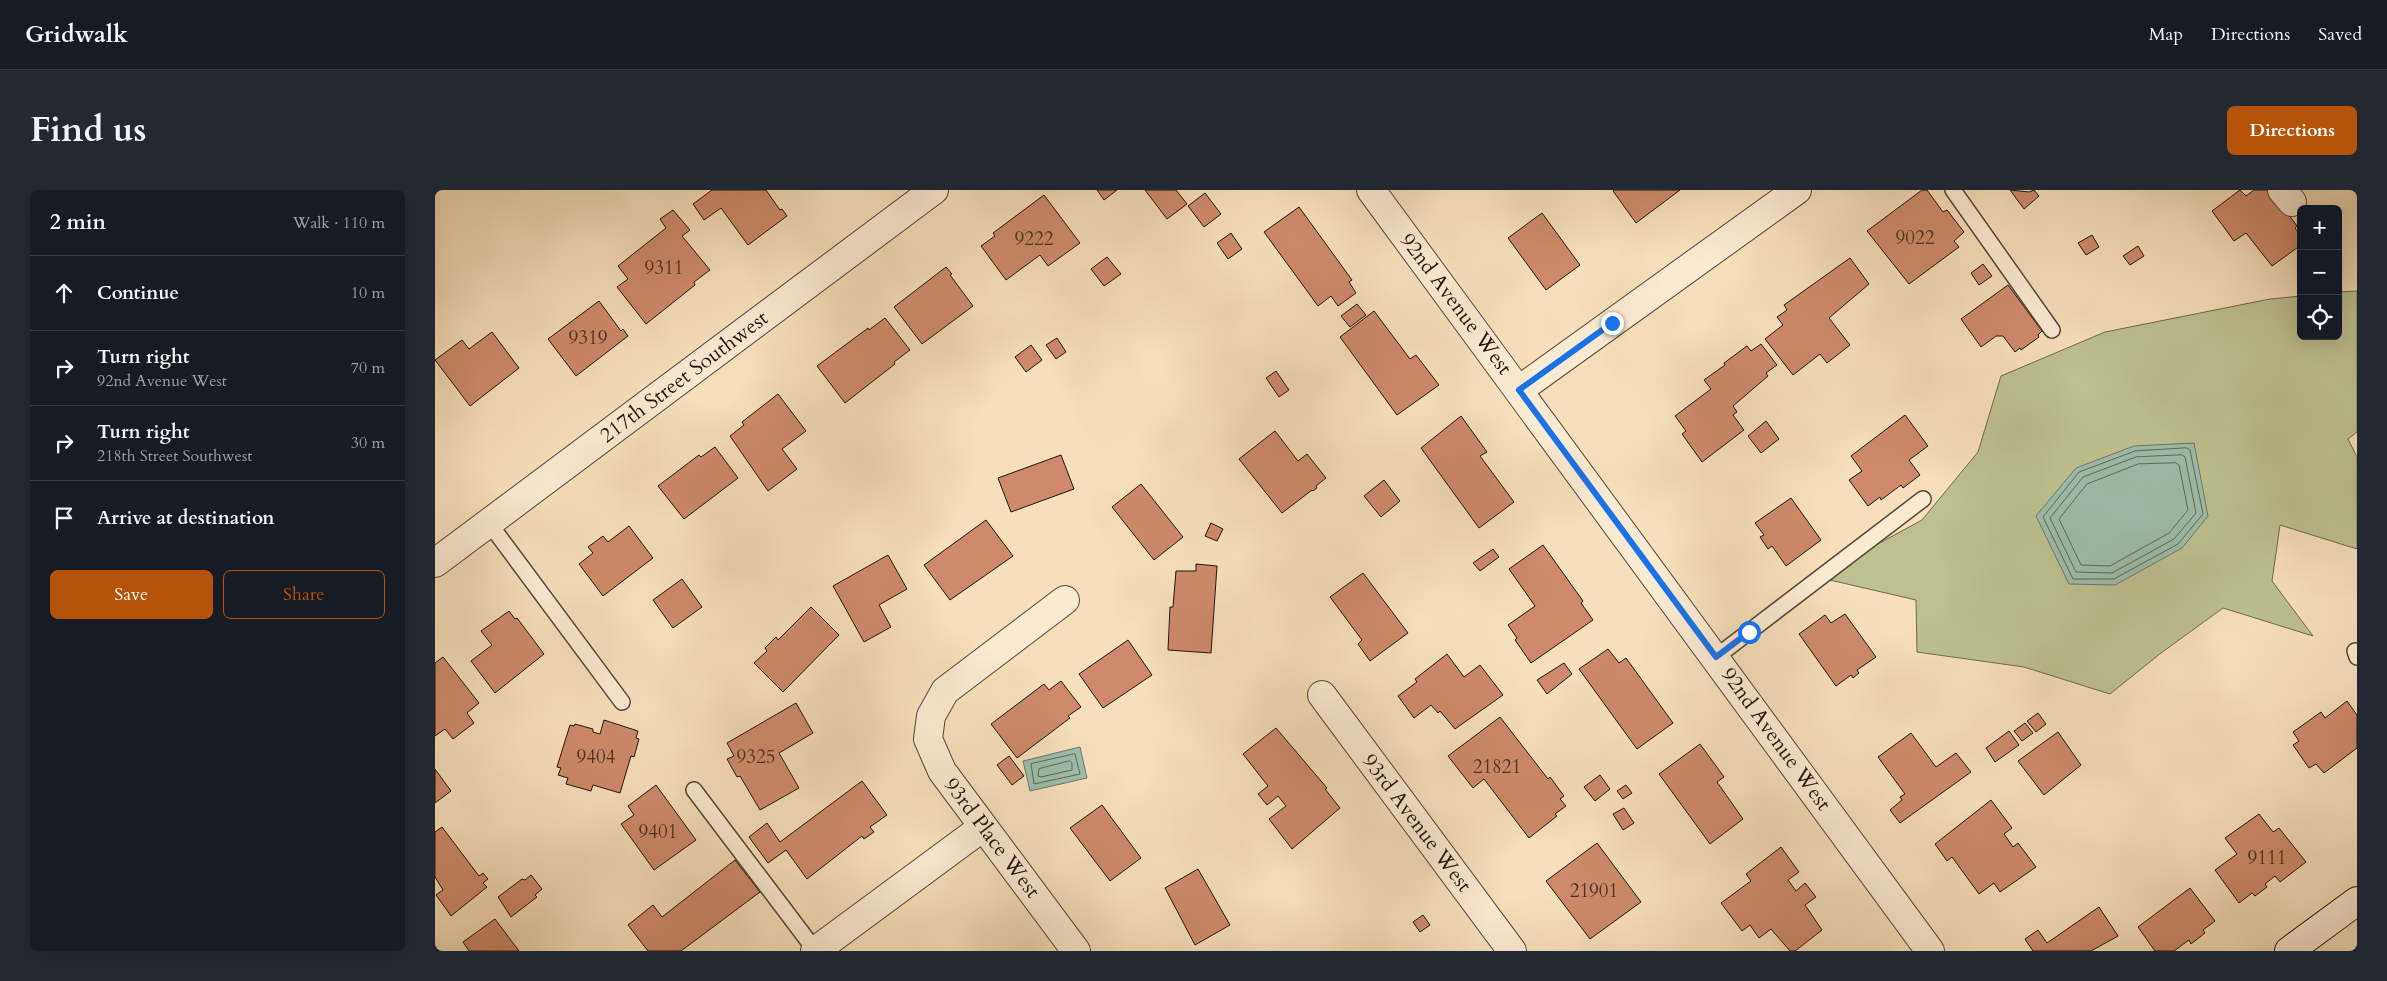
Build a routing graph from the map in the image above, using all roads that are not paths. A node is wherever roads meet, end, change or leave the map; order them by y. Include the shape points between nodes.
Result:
1 (933, 190) edge
2 (1371, 190) edge
3 (1797, 190) edge
4 (1953, 190) edge
5 (2052, 330) dead end
6 (1519, 390) junction
7 (1923, 500) dead end
8 (489, 523) junction
9 (435, 563) edge
10 (1065, 600) dead end
11 (1716, 657) junction
12 (1322, 695) dead end
13 (622, 702) dead end
14 (695, 790) dead end
15 (983, 827) junction
16 (2357, 901) edge
17 (815, 951) edge
18 (1076, 951) edge
19 (1512, 951) edge
20 (1930, 951) edge
21 (2289, 951) edge

1 - 8 street, 217th Street Southwest
2 - 6 street, 92nd Avenue West
3 - 6 street
4 - 5 lane
6 - 11 street, 92nd Avenue West
7 - 11 lane
8 - 9 street, 217th Street Southwest
8 - 13 lane
10 - 15 street, 93rd Place West via 945,691 931,716 928,739 942,771
11 - 20 street, 92nd Avenue West
12 - 19 street, 93rd Avenue West
14 - 17 lane
15 - 17 street
15 - 18 street, 93rd Place West
16 - 21 street

